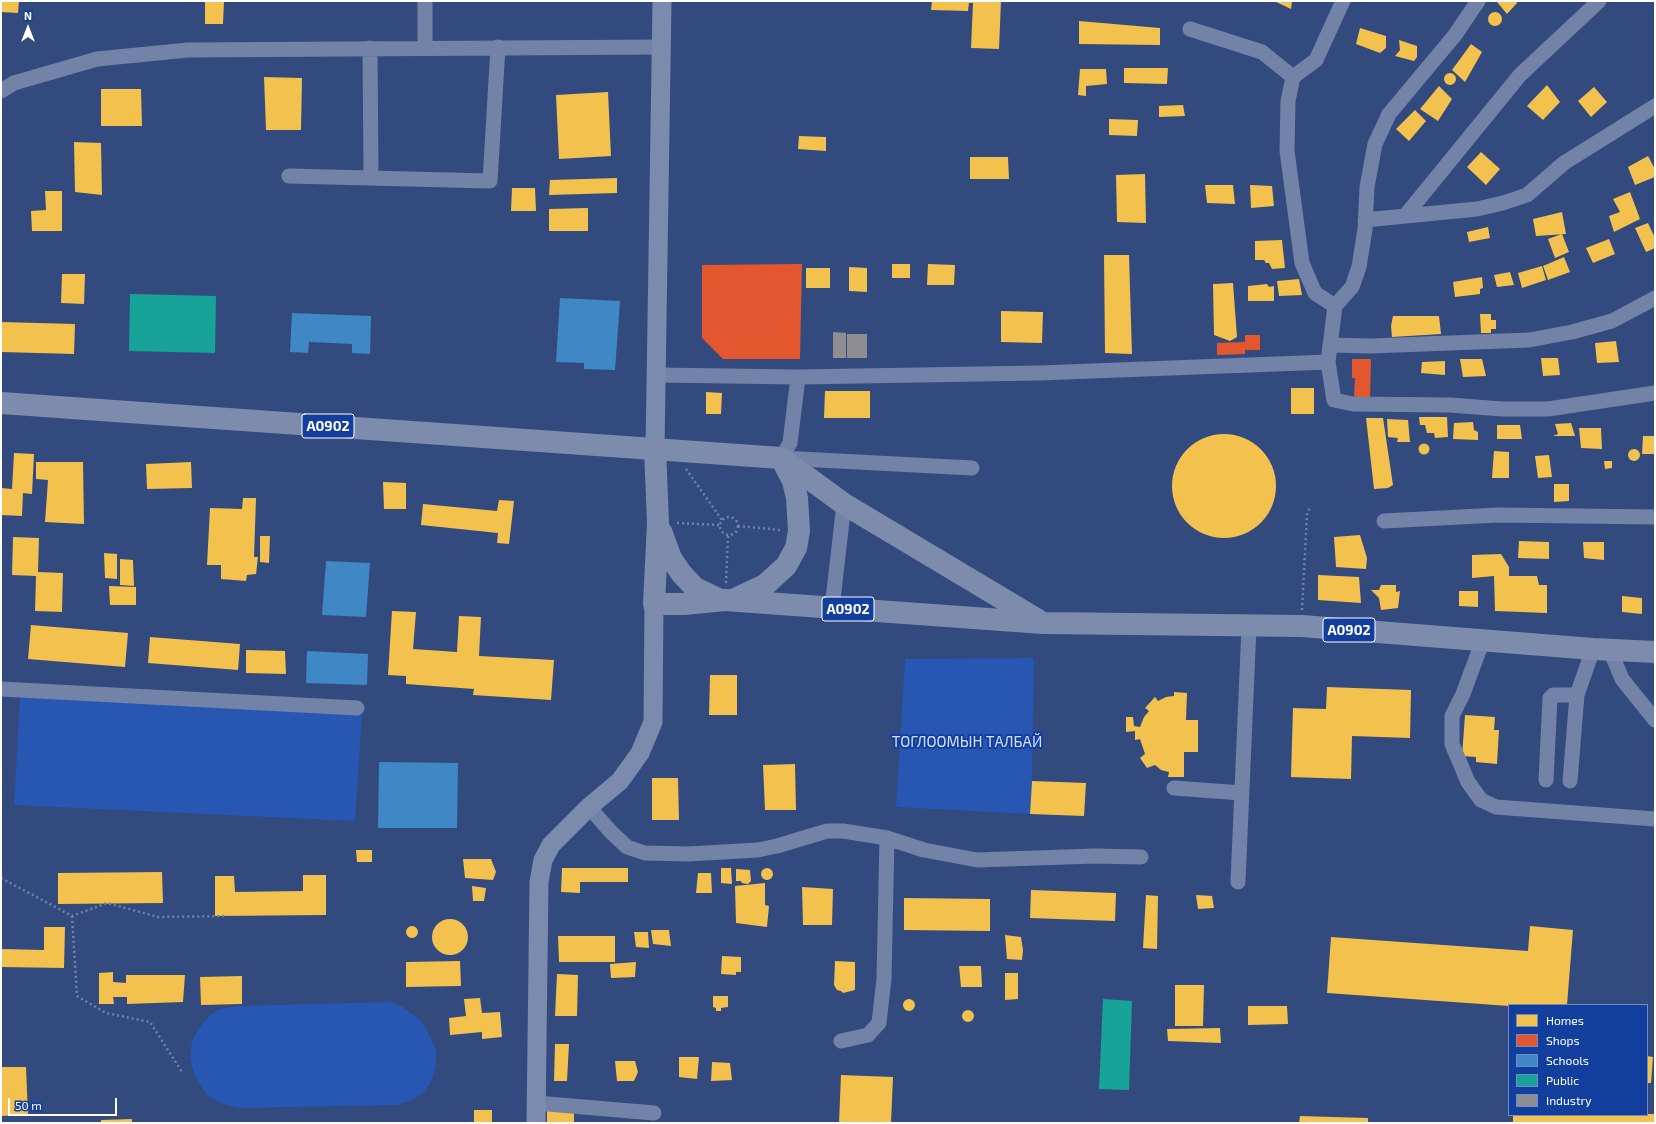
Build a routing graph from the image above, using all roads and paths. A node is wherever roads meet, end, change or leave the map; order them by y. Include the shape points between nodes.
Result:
1 (425, 1) edge
2 (662, 1) edge
3 (1343, 1) edge
4 (1478, 1) edge
5 (1599, 1) edge
6 (1190, 29) dead end
7 (498, 47) junction
8 (662, 47) junction
9 (370, 48) junction
10 (425, 48) junction
11 (1293, 77) junction
12 (1, 92) edge
13 (1655, 106) edge
14 (289, 176) dead end
15 (371, 178) junction
16 (1405, 216) junction
17 (1366, 220) junction
18 (1655, 298) edge
19 (1335, 306) junction
20 (1330, 345) junction
21 (1328, 362) junction
22 (657, 375) junction
23 (798, 377) junction
24 (1655, 393) edge
25 (1, 403) edge
26 (655, 449) junction
27 (781, 458) junction
28 (686, 468) dead end
29 (972, 468) dead end
30 (844, 504) junction
31 (1310, 508) dead end
32 (1655, 517) edge
33 (722, 520) junction
34 (1384, 520) dead end
35 (665, 523) junction
36 (720, 525) junction
37 (738, 526) junction
38 (799, 531) junction
39 (728, 536) junction
40 (726, 595) junction
41 (654, 604) junction
42 (832, 608) junction
43 (1042, 623) junction
44 (1249, 626) junction
45 (1302, 626) junction
46 (1483, 640) junction
47 (1602, 650) junction
48 (1655, 652) edge
49 (1, 689) edge
50 (1577, 695) junction
51 (357, 708) dead end
52 (1655, 720) edge
53 (1546, 780) dead end
54 (1570, 781) dead end
55 (1174, 788) dead end
56 (1242, 793) junction
57 (589, 807) junction
58 (1655, 819) edge
59 (888, 838) junction
60 (1141, 857) dead end
61 (1, 878) edge
62 (1238, 882) dead end
63 (72, 916) junction
64 (228, 916) dead end
65 (841, 1041) dead end
66 (182, 1072) dead end
67 (536, 1103) junction
68 (654, 1113) dead end
69 (536, 1123) edge

1 - 10 street
2 - 8 main road
3 - 11 street via 1316,60
4 - 17 street via 1455,35 1389,114 1375,144 1367,187
5 - 16 street via 1520,75
6 - 11 street via 1262,52
7 - 8 street
7 - 10 street
7 - 15 street via 490,181
8 - 22 main road
9 - 10 street
9 - 12 street via 188,50 97,59 14,83
9 - 15 street
11 - 19 street via 1288,101 1287,151 1302,263 1315,293
13 - 16 street via 1564,163 1527,194 1477,209
14 - 15 street
16 - 17 street
17 - 19 street via 1352,287
18 - 20 street via 1612,321 1529,340 1379,346
19 - 20 street
20 - 21 street
21 - 23 street via 1040,373
21 - 24 street via 1334,400 1354,404 1548,409
22 - 23 street
22 - 26 main road
23 - 27 street via 790,444
25 - 26 highway, A0902
26 - 27 highway, A0902
26 - 35 highway
27 - 29 street
27 - 30 highway
27 - 38 highway via 794,481
28 - 33 path
30 - 42 street
30 - 43 highway
31 - 45 path via 1307,514
32 - 34 street via 1498,515
33 - 36 path
33 - 37 path via 734,518
35 - 36 path
35 - 40 highway via 671,558 681,573 695,588
35 - 41 highway
36 - 39 path via 722,534
37 - 38 path
37 - 39 path via 734,534
38 - 40 highway via 796,548 786,566 765,585
39 - 40 path
40 - 41 highway, A0902 via 684,604
40 - 42 highway, A0902
41 - 57 main road via 653,722 630,768 620,781
42 - 43 highway, A0902
43 - 44 highway, A0902
44 - 45 highway, A0902
44 - 56 street
45 - 46 highway, A0902
46 - 47 highway, A0902
46 - 58 street via 1452,716 1452,744 1468,782 1481,800 1496,807
47 - 48 highway, A0902
47 - 50 street
47 - 52 street
49 - 51 street
50 - 53 street via 1553,695 1550,698
50 - 54 street
55 - 56 street
56 - 62 street
57 - 59 street via 627,847 645,853 688,854 758,850 827,831
57 - 67 main road via 551,845 543,860 539,882
59 - 60 street via 924,850 977,860
59 - 65 street via 884,979 879,1023 868,1035
61 - 63 path
63 - 64 path via 107,903 158,917
63 - 66 path via 77,996 106,1013 150,1022
67 - 68 street
67 - 69 main road

